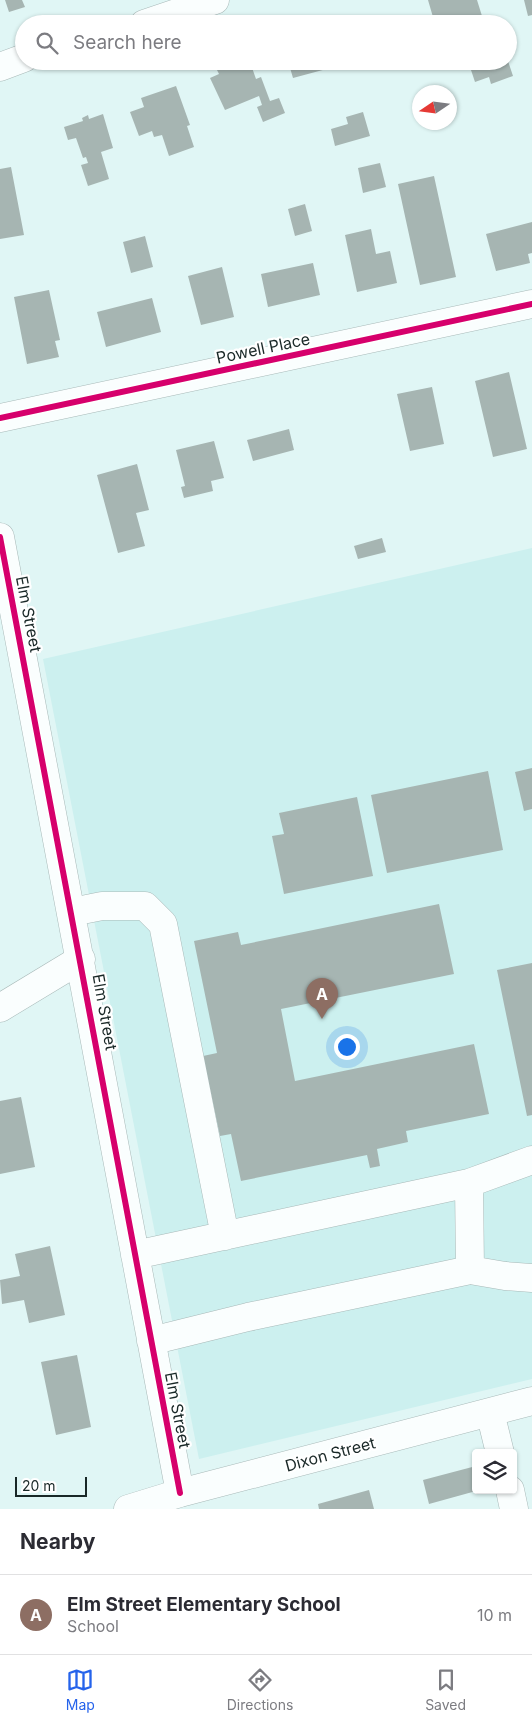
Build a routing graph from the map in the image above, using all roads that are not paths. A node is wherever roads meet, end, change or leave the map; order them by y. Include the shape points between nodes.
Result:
1 (215, 0) edge
2 (171, 15) edge
3 (15, 61) edge
4 (0, 67) edge
5 (532, 304) edge
6 (0, 418) edge
7 (0, 537) edge
8 (72, 912) junction
9 (81, 959) junction
10 (0, 1008) edge
11 (532, 1160) edge
12 (468, 1183) junction
13 (225, 1236) junction
14 (135, 1255) junction
15 (470, 1270) junction
16 (532, 1278) edge
17 (151, 1341) junction
18 (532, 1401) edge
19 (490, 1412) junction
20 (499, 1449) edge
21 (180, 1493) junction
22 (511, 1494) edge
23 (128, 1509) edge
24 (514, 1509) edge

1 - 2 street
3 - 4 street
5 - 6 street, Powell Place
7 - 8 street, Elm Street
8 - 9 street, Elm Street
8 - 13 street via 102,906 145,906 164,924
9 - 10 street
9 - 14 street, Elm Street
11 - 12 street
12 - 13 street
12 - 15 street
13 - 14 street
14 - 17 street, Elm Street
15 - 16 street
15 - 17 street
17 - 21 street, Elm Street
18 - 19 street, Dixon Street
19 - 20 street
19 - 21 street, Dixon Street
21 - 23 street, Dixon Street
22 - 24 street

